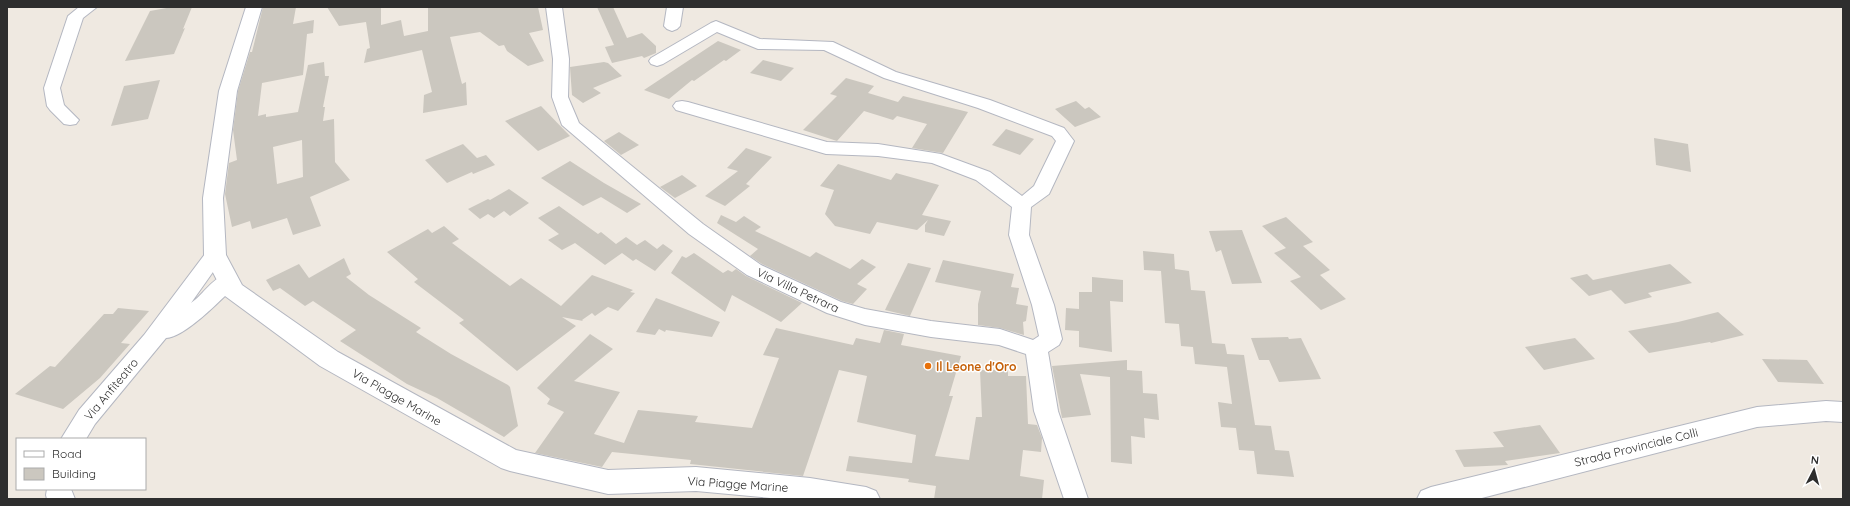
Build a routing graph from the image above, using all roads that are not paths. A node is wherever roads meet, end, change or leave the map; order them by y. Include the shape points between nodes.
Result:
1 (89, 7) edge
2 (254, 7) edge
3 (554, 7) edge
4 (675, 7) edge
5 (672, 26) dead end
6 (657, 61) dead end
7 (682, 106) dead end
8 (70, 120) dead end
9 (1022, 205) junction
10 (215, 255) junction
11 (228, 280) junction
12 (152, 341) junction
13 (1036, 349) junction
14 (1843, 412) edge
15 (74, 438) edge
16 (59, 490) edge
17 (821, 494) edge
18 (63, 499) edge
19 (866, 499) edge
20 (1076, 499) edge
21 (1431, 499) edge

1 - 8 street via 76,16 52,88 56,106
2 - 10 street, Via Piagge Marine via 228,91 213,198
3 - 13 street, Via Villa Petrara via 561,59 560,97 571,125 696,229 748,265 840,310 931,329 1000,337
4 - 5 street
6 - 9 street via 716,26 758,44 827,45 890,75 984,104 1058,132 1064,141 1042,190
7 - 9 street via 826,148 878,150 935,158 983,176
9 - 13 street via 1018,235 1043,305 1051,339
10 - 11 street, Via Piagge Marine
10 - 12 street, Via Anfiteatro
11 - 12 street, Via Anfiteatro via 201,307
11 - 17 street, Via Piagge Marine via 233,290 329,358 510,460 608,482 696,479
12 - 15 street, Via Anfiteatro via 87,417
13 - 20 street via 1046,411
14 - 21 street, Strada Provinciale Colli via 1757,417
16 - 18 street via 58,495
17 - 19 street, Via Piagge Marine

